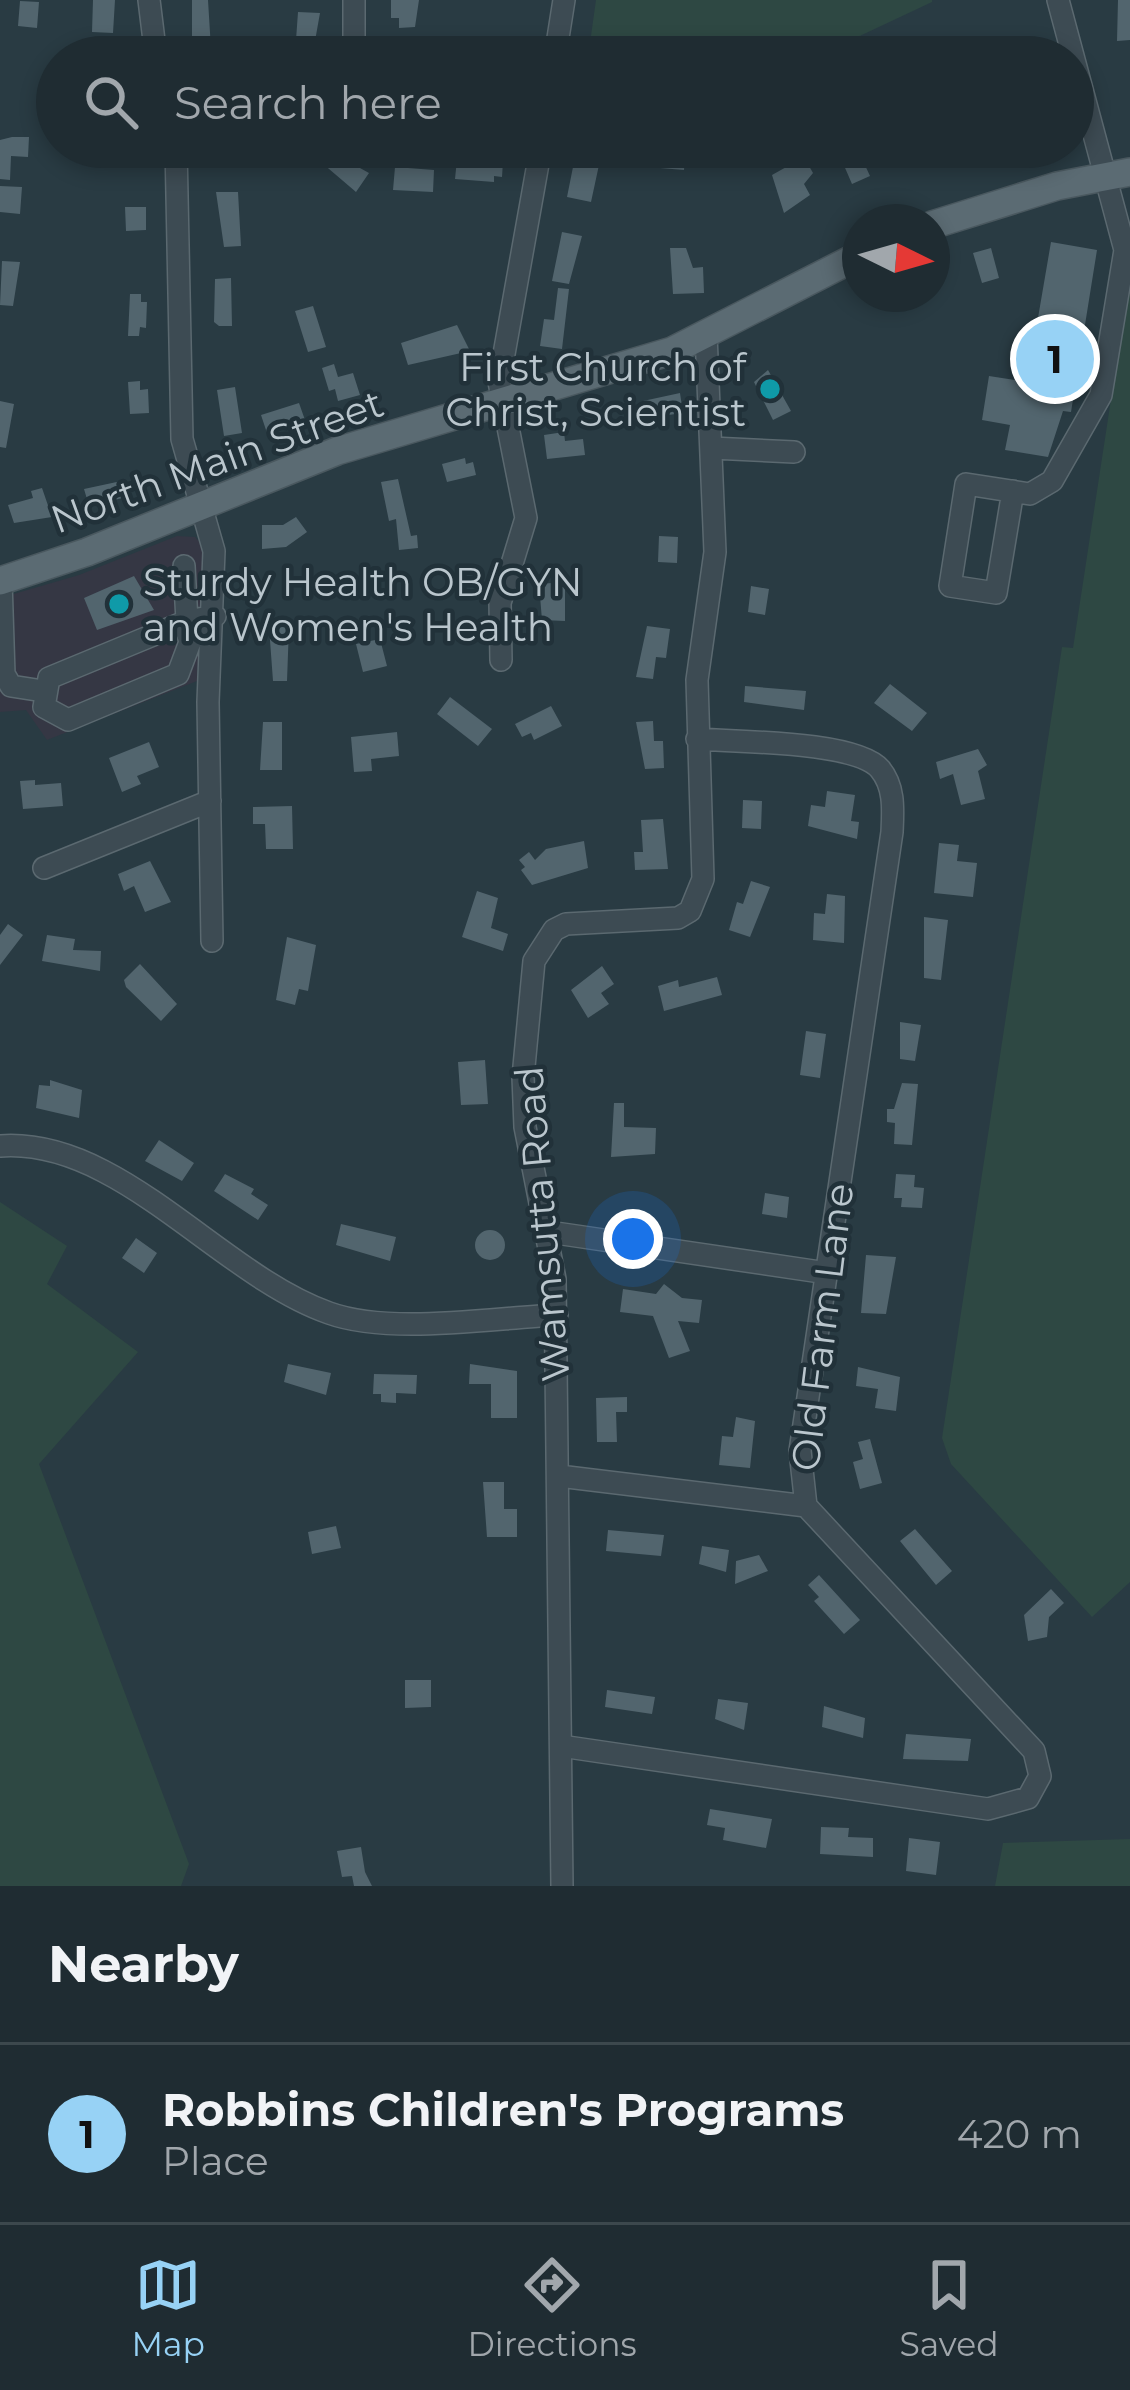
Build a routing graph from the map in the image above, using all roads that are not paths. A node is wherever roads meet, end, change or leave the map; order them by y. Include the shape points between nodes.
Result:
1 (149, 0) edge
2 (354, 0) edge
3 (564, 0) edge
4 (1058, 0) edge
5 (153, 36) edge
6 (354, 36) edge
7 (558, 36) edge
8 (1070, 36) edge
9 (1094, 106) edge
10 (176, 168) edge
11 (538, 168) edge
12 (1117, 174) edge
13 (950, 220) edge
14 (842, 265) edge
15 (706, 334) junction
16 (502, 404) junction
17 (712, 448) junction
18 (794, 452) dead end
19 (1012, 491) junction
20 (202, 502) junction
21 (184, 566) dead end
22 (1, 581) edge
23 (215, 616) junction
24 (186, 622) junction
25 (500, 660) dead end
26 (6, 686) edge
27 (43, 691) junction
28 (698, 739) junction
29 (210, 801) junction
30 (44, 868) dead end
31 (212, 941) dead end
32 (0, 1146) edge
33 (549, 1232) junction
34 (827, 1273) junction
35 (557, 1315) junction
36 (559, 1476) junction
37 (806, 1506) junction
38 (561, 1746) junction
39 (562, 1886) edge

1 - 5 street
2 - 6 street
3 - 7 street
4 - 8 street
9 - 12 street
10 - 20 street via 181,418
11 - 16 street via 499,382
12 - 13 main road
12 - 19 street via 1125,250 1101,395 1052,481 1030,494
14 - 15 main road, North Main Street
15 - 16 main road, North Main Street
15 - 17 street, Wamsutta Road
16 - 20 main road, North Main Street via 337,451
16 - 25 street via 526,518 500,604
17 - 18 street
17 - 28 street, Wamsutta Road via 715,552 697,680
19 - 19 street via 966,484 950,586 996,593
20 - 22 main road, North Main Street
20 - 23 street via 214,551
21 - 24 street
22 - 26 street
23 - 24 street
23 - 29 street
24 - 27 street via 49,678
24 - 27 street via 190,642 178,674 68,720 44,707
26 - 27 street
28 - 33 street, Wamsutta Road via 705,862 690,911 660,922 566,924 534,962 525,1127
28 - 34 street, Old Farm Lane via 851,754 879,767 892,794
29 - 30 street
29 - 31 street
32 - 35 street via 43,1146 85,1163 284,1294 333,1315
33 - 34 street
33 - 35 street, Wamsutta Road
34 - 37 street, Old Farm Lane via 800,1451
35 - 36 street, Wamsutta Road
36 - 37 street
36 - 38 street, Wamsutta Road
37 - 38 street, Old Farm Lane via 1034,1750 1040,1776 1028,1798 988,1809
38 - 39 street, Wamsutta Road

